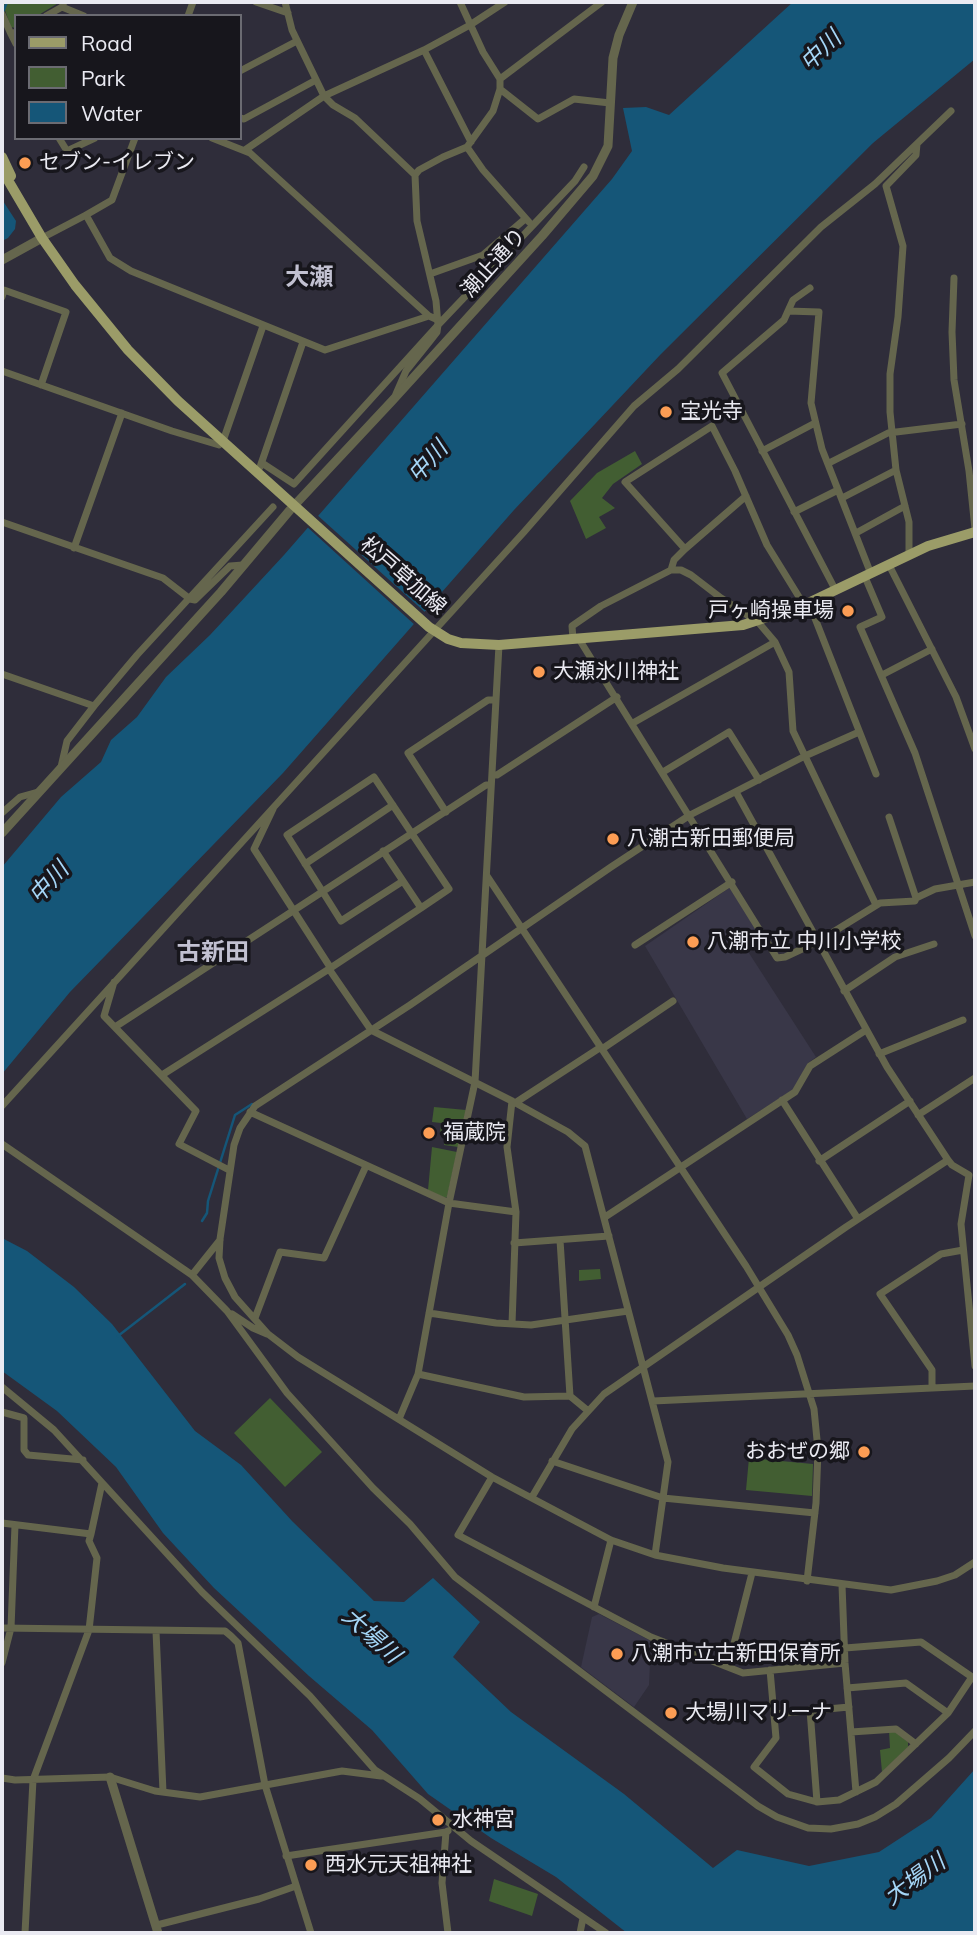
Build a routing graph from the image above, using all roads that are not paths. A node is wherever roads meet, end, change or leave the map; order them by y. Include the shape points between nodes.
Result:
1 (256, 2) edge
2 (285, 2) edge
3 (460, 2) edge
4 (505, 2) edge
5 (602, 2) edge
6 (633, 2) edge
7 (63, 5) edge
8 (288, 13) junction
9 (80, 14) edge
10 (3, 17) edge
11 (470, 25) junction
12 (13, 33) edge
13 (297, 41) junction
14 (424, 50) junction
15 (242, 70) edge
16 (500, 79) junction
17 (316, 80) junction
18 (500, 89) junction
19 (324, 96) junction
20 (610, 103) junction
21 (951, 111) dead end
22 (242, 118) edge
23 (60, 140) edge
24 (90, 140) edge
25 (134, 140) edge
26 (218, 140) edge
27 (917, 144) junction
28 (469, 145) junction
29 (245, 150) junction
30 (2, 157) edge
31 (584, 167) dead end
32 (2, 170) edge
33 (415, 175) junction
34 (86, 215) junction
35 (526, 219) junction
36 (533, 225) junction
37 (42, 238) junction
38 (2, 260) edge
39 (430, 274) junction
40 (954, 278) dead end
41 (810, 288) dead end
42 (2, 297) edge
43 (788, 311) junction
44 (429, 316) junction
45 (438, 322) junction
46 (263, 326) junction
47 (303, 342) junction
48 (2, 371) edge
49 (41, 385) junction
50 (392, 401) junction
51 (122, 413) junction
52 (815, 423) junction
53 (962, 424) junction
54 (891, 433) junction
55 (223, 441) junction
56 (762, 451) junction
57 (829, 463) junction
58 (260, 468) junction
59 (896, 470) junction
60 (838, 489) junction
61 (746, 496) junction
62 (842, 498) junction
63 (905, 506) junction
64 (272, 507) dead end
65 (298, 509) junction
66 (794, 512) junction
67 (2, 522) edge
68 (975, 531) edge
69 (856, 533) junction
70 (74, 548) junction
71 (685, 548) junction
72 (909, 555) junction
73 (243, 565) junction
74 (889, 565) junction
75 (671, 570) junction
76 (868, 575) junction
77 (836, 591) junction
78 (190, 599) junction
79 (807, 604) junction
80 (758, 622) junction
81 (432, 629) junction
82 (576, 639) junction
83 (775, 642) junction
84 (499, 645) junction
85 (932, 649) junction
86 (2, 674) edge
87 (882, 675) junction
88 (617, 697) junction
89 (496, 700) junction
90 (94, 706) junction
91 (633, 723) junction
92 (859, 732) junction
93 (975, 749) edge
94 (805, 756) junction
95 (61, 768) junction
96 (663, 772) junction
97 (876, 774) dead end
98 (492, 775) junction
99 (760, 780) junction
100 (491, 785) junction
101 (38, 792) junction
102 (736, 792) junction
103 (393, 805) junction
104 (275, 806) junction
105 (446, 812) junction
106 (2, 813) edge
107 (690, 815) junction
108 (889, 817) dead end
109 (2, 833) edge
110 (412, 833) junction
111 (383, 852) junction
112 (305, 864) junction
113 (487, 876) junction
114 (403, 881) junction
115 (732, 882) junction
116 (975, 882) edge
117 (959, 884) junction
118 (323, 892) junction
119 (916, 898) junction
120 (876, 905) junction
121 (421, 908) junction
122 (294, 911) junction
123 (522, 929) junction
124 (975, 936) edge
125 (817, 942) junction
126 (934, 944) dead end
127 (635, 945) dead end
128 (482, 955) junction
129 (329, 968) junction
130 (114, 981) junction
131 (844, 991) junction
132 (673, 1001) dead end
133 (963, 1020) dead end
134 (115, 1027) junction
135 (371, 1030) junction
136 (866, 1030) junction
137 (601, 1048) junction
138 (879, 1054) junction
139 (162, 1075) junction
140 (975, 1078) edge
141 (475, 1082) junction
142 (782, 1100) junction
143 (910, 1101) junction
144 (513, 1102) junction
145 (2, 1106) edge
146 (250, 1112) junction
147 (918, 1115) junction
148 (2, 1144) edge
149 (948, 1160) junction
150 (819, 1161) junction
151 (366, 1166) junction
152 (681, 1168) junction
153 (229, 1170) junction
154 (449, 1203) junction
155 (516, 1212) junction
156 (605, 1217) junction
157 (858, 1219) junction
158 (609, 1236) junction
159 (220, 1239) junction
160 (560, 1240) junction
161 (514, 1243) junction
162 (963, 1250) junction
163 (192, 1275) junction
164 (758, 1288) junction
165 (227, 1311) junction
166 (628, 1311) junction
167 (429, 1312) junction
168 (255, 1318) junction
169 (566, 1321) junction
170 (512, 1324) junction
171 (268, 1334) junction
172 (974, 1339) edge
173 (644, 1366) junction
174 (975, 1366) edge
175 (418, 1374) junction
176 (975, 1386) edge
177 (2, 1387) edge
178 (932, 1388) junction
179 (811, 1395) junction
180 (570, 1396) junction
181 (653, 1401) junction
182 (587, 1410) junction
183 (2, 1412) edge
184 (398, 1419) junction
185 (83, 1460) junction
186 (552, 1461) junction
187 (492, 1477) junction
188 (102, 1483) junction
189 (532, 1497) junction
190 (663, 1498) junction
191 (815, 1513) junction
192 (2, 1523) edge
193 (15, 1525) junction
194 (90, 1534) junction
195 (611, 1540) junction
196 (655, 1555) junction
197 (975, 1562) edge
198 (752, 1573) junction
199 (807, 1581) junction
200 (842, 1585) junction
201 (594, 1607) junction
202 (2, 1628) edge
203 (11, 1628) junction
204 (89, 1630) junction
205 (156, 1631) junction
206 (845, 1648) junction
207 (2, 1663) edge
208 (845, 1663) junction
209 (728, 1667) junction
210 (770, 1670) junction
211 (847, 1688) junction
212 (849, 1707) junction
213 (810, 1710) junction
214 (948, 1713) junction
215 (774, 1714) junction
216 (975, 1731) edge
217 (851, 1732) junction
218 (916, 1744) junction
219 (382, 1776) junction
220 (110, 1777) junction
221 (2, 1778) edge
222 (33, 1780) junction
223 (265, 1785) junction
224 (163, 1792) junction
225 (856, 1792) junction
226 (817, 1802) junction
227 (449, 1830) junction
228 (286, 1856) junction
229 (296, 1886) junction
230 (583, 1918) junction
231 (156, 1930) edge
232 (24, 1933) edge
233 (310, 1933) edge
234 (448, 1933) edge
235 (580, 1933) edge
236 (606, 1933) edge

1 - 8 street
2 - 8 street
3 - 11 street
4 - 11 street
5 - 16 street
6 - 20 street, 潮止通り via 613,58
7 - 9 street
8 - 13 street
10 - 12 street
11 - 14 street
11 - 16 street
13 - 15 street
13 - 17 street
14 - 19 street
14 - 28 street
16 - 18 street
17 - 19 street
17 - 22 street
18 - 20 street via 538,119 574,99
18 - 28 street via 493,111
19 - 29 street
19 - 33 street via 355,118
20 - 50 street, 潮止通り via 608,146 593,176
21 - 27 street
23 - 24 street via 67,151
25 - 34 street via 112,200
26 - 29 street
27 - 54 street via 916,155 886,186 903,246 890,374
27 - 81 street via 821,227 678,369 634,406
28 - 33 street
28 - 35 street via 483,170
29 - 44 street
30 - 37 main road, 松戸草加線
31 - 36 street
32 - 37 main road, 松戸草加線
33 - 39 street via 417,221
34 - 37 street
34 - 46 street via 113,261
35 - 36 street
35 - 39 street via 483,255
36 - 45 street
37 - 38 street
37 - 55 main road, 松戸草加線 via 128,350
39 - 45 street
40 - 53 street via 954,380
41 - 43 street via 793,300
42 - 49 street via 4,290 66,312
43 - 52 street via 819,312 811,403
43 - 56 street via 784,320 722,373
44 - 45 street
44 - 47 street via 325,350
45 - 50 street via 437,331 405,371
45 - 58 street via 294,484
46 - 47 street
46 - 55 street
47 - 58 street
48 - 49 street
49 - 51 street
50 - 65 street, 潮止通り
51 - 55 street via 211,444
51 - 70 street
52 - 56 street
52 - 57 street
53 - 54 street
53 - 68 street
54 - 57 street
54 - 59 street
55 - 58 main road, 松戸草加線
56 - 66 street
57 - 60 street
58 - 65 main road, 松戸草加線
59 - 62 street
59 - 63 street
60 - 62 street
60 - 66 street
61 - 71 street
61 - 71 street via 712,426 625,482
61 - 79 street via 767,545
62 - 69 street
63 - 69 street
63 - 72 street
64 - 78 street
65 - 73 street, 潮止通り
65 - 81 main road, 松戸草加線
66 - 77 street
67 - 70 street
68 - 72 main road, 松戸草加線
69 - 76 street
70 - 78 street via 163,578
71 - 75 street
72 - 74 main road, 松戸草加線
73 - 78 street via 230,566 206,591
73 - 95 street, 潮止通り
74 - 76 main road, 松戸草加線
74 - 85 street
75 - 80 street via 691,575
75 - 82 street via 572,626
76 - 77 main road, 松戸草加線
76 - 87 street via 882,617 860,627
77 - 79 main road, 松戸草加線
78 - 90 street
79 - 80 main road, 松戸草加線
79 - 92 street
80 - 82 main road, 松戸草加線
80 - 83 street
81 - 84 main road, 松戸草加線 via 461,643
81 - 104 street
82 - 84 main road, 松戸草加線
82 - 88 street
83 - 91 street
83 - 94 street via 789,672 793,731
84 - 89 street
85 - 87 street
85 - 93 street
86 - 90 street
87 - 117 street via 915,753
88 - 91 street
88 - 98 street
89 - 98 street
89 - 105 street via 488,700 408,753
90 - 95 street via 67,741
91 - 96 street
92 - 94 street
92 - 97 street
94 - 99 street
94 - 120 street
95 - 101 street, 潮止通り
96 - 99 street via 729,732
96 - 107 street
98 - 100 street
99 - 102 street
100 - 105 street
100 - 113 street
101 - 106 street via 20,797
101 - 109 street, 潮止通り
102 - 107 street
102 - 125 street
103 - 110 street
103 - 112 street
103 - 112 street via 374,777 287,835
104 - 122 street via 254,849
104 - 130 street
105 - 110 street
107 - 115 street
107 - 123 street
108 - 119 street
110 - 111 street
110 - 121 street via 449,889
111 - 114 street
111 - 118 street
112 - 118 street
113 - 123 street
113 - 128 street
114 - 118 street via 341,921
114 - 121 street
115 - 125 street via 777,958
115 - 127 street
116 - 117 street
117 - 119 street via 935,888
117 - 124 street
118 - 122 street
119 - 120 street
120 - 125 street
121 - 129 street
122 - 129 street
122 - 134 street
123 - 128 street
123 - 137 street
125 - 131 street
126 - 131 street via 895,957
128 - 135 street
128 - 141 street
129 - 135 street
129 - 139 street
130 - 134 street via 104,1016
130 - 145 street
131 - 136 street
132 - 137 street
133 - 138 street
134 - 139 street
135 - 141 street
135 - 146 street
136 - 138 street
136 - 142 street via 810,1066 795,1092
137 - 144 street
137 - 152 street
138 - 143 street
139 - 153 street via 196,1111 179,1144
140 - 147 street
141 - 144 street
141 - 154 street
142 - 150 street
142 - 152 street
143 - 147 street
143 - 150 street
144 - 155 street via 507,1147
144 - 156 street via 585,1146
146 - 151 street
146 - 153 street via 237,1136
147 - 149 street
148 - 163 street
149 - 157 street
149 - 162 street via 969,1175 961,1224
150 - 157 street
151 - 154 street
151 - 168 street via 324,1258 280,1252
152 - 156 street
152 - 164 street
153 - 159 street
154 - 155 street
154 - 167 street
155 - 161 street
156 - 158 street
157 - 164 street
158 - 160 street
158 - 166 street
159 - 163 street
159 - 168 street via 222,1269 230,1289
160 - 161 street
160 - 169 street
161 - 170 street
162 - 172 street
162 - 178 street via 941,1254 880,1294 932,1370
163 - 165 street
164 - 173 street
164 - 179 street via 788,1335
165 - 171 street
165 - 216 street via 287,1393 455,1577 777,1817 808,1828 831,1829 875,1817 914,1789
166 - 169 street
166 - 173 street
167 - 170 street
167 - 175 street
168 - 171 street
169 - 170 street
169 - 180 street
171 - 184 street
172 - 174 street
173 - 181 street
173 - 182 street
175 - 180 street via 524,1396
175 - 184 street
176 - 178 street
177 - 185 street via 44,1420
178 - 179 street
179 - 181 street
179 - 191 street via 818,1450
180 - 182 street
181 - 190 street via 668,1462
182 - 186 street
183 - 185 street via 24,1418 28,1455
184 - 187 street
185 - 188 street
186 - 189 street
186 - 190 street
187 - 189 street
187 - 201 street via 458,1535
188 - 194 street
188 - 219 street
189 - 195 street
190 - 191 street
190 - 196 street
191 - 199 street
192 - 193 street
193 - 194 street
193 - 203 street
194 - 204 street via 97,1558
195 - 196 street
195 - 201 street
196 - 198 street
197 - 200 street via 955,1575 911,1588
198 - 199 street
198 - 209 street
199 - 200 street
200 - 206 street
201 - 209 street via 652,1637
202 - 203 street
203 - 204 street
203 - 207 street
204 - 205 street
204 - 222 street
205 - 223 street via 225,1632 238,1643
205 - 224 street
206 - 208 street
206 - 214 street via 921,1642 972,1677
208 - 210 street
208 - 211 street
209 - 210 street via 743,1673
210 - 215 street
211 - 212 street
211 - 214 street via 906,1683
212 - 213 street
212 - 217 street
213 - 215 street
213 - 226 street
214 - 218 street
215 - 226 street via 776,1738 754,1767 788,1794
217 - 218 street via 896,1729
217 - 225 street
218 - 225 street via 876,1782
219 - 223 street via 342,1771
219 - 227 street via 420,1799
220 - 222 street
220 - 224 street
220 - 231 street
221 - 222 street
222 - 232 street
223 - 224 street via 200,1797
223 - 228 street
225 - 226 street via 839,1800
227 - 228 street
227 - 230 street
227 - 234 street via 442,1883
228 - 229 street
229 - 231 street
229 - 233 street
230 - 235 street
230 - 236 street

